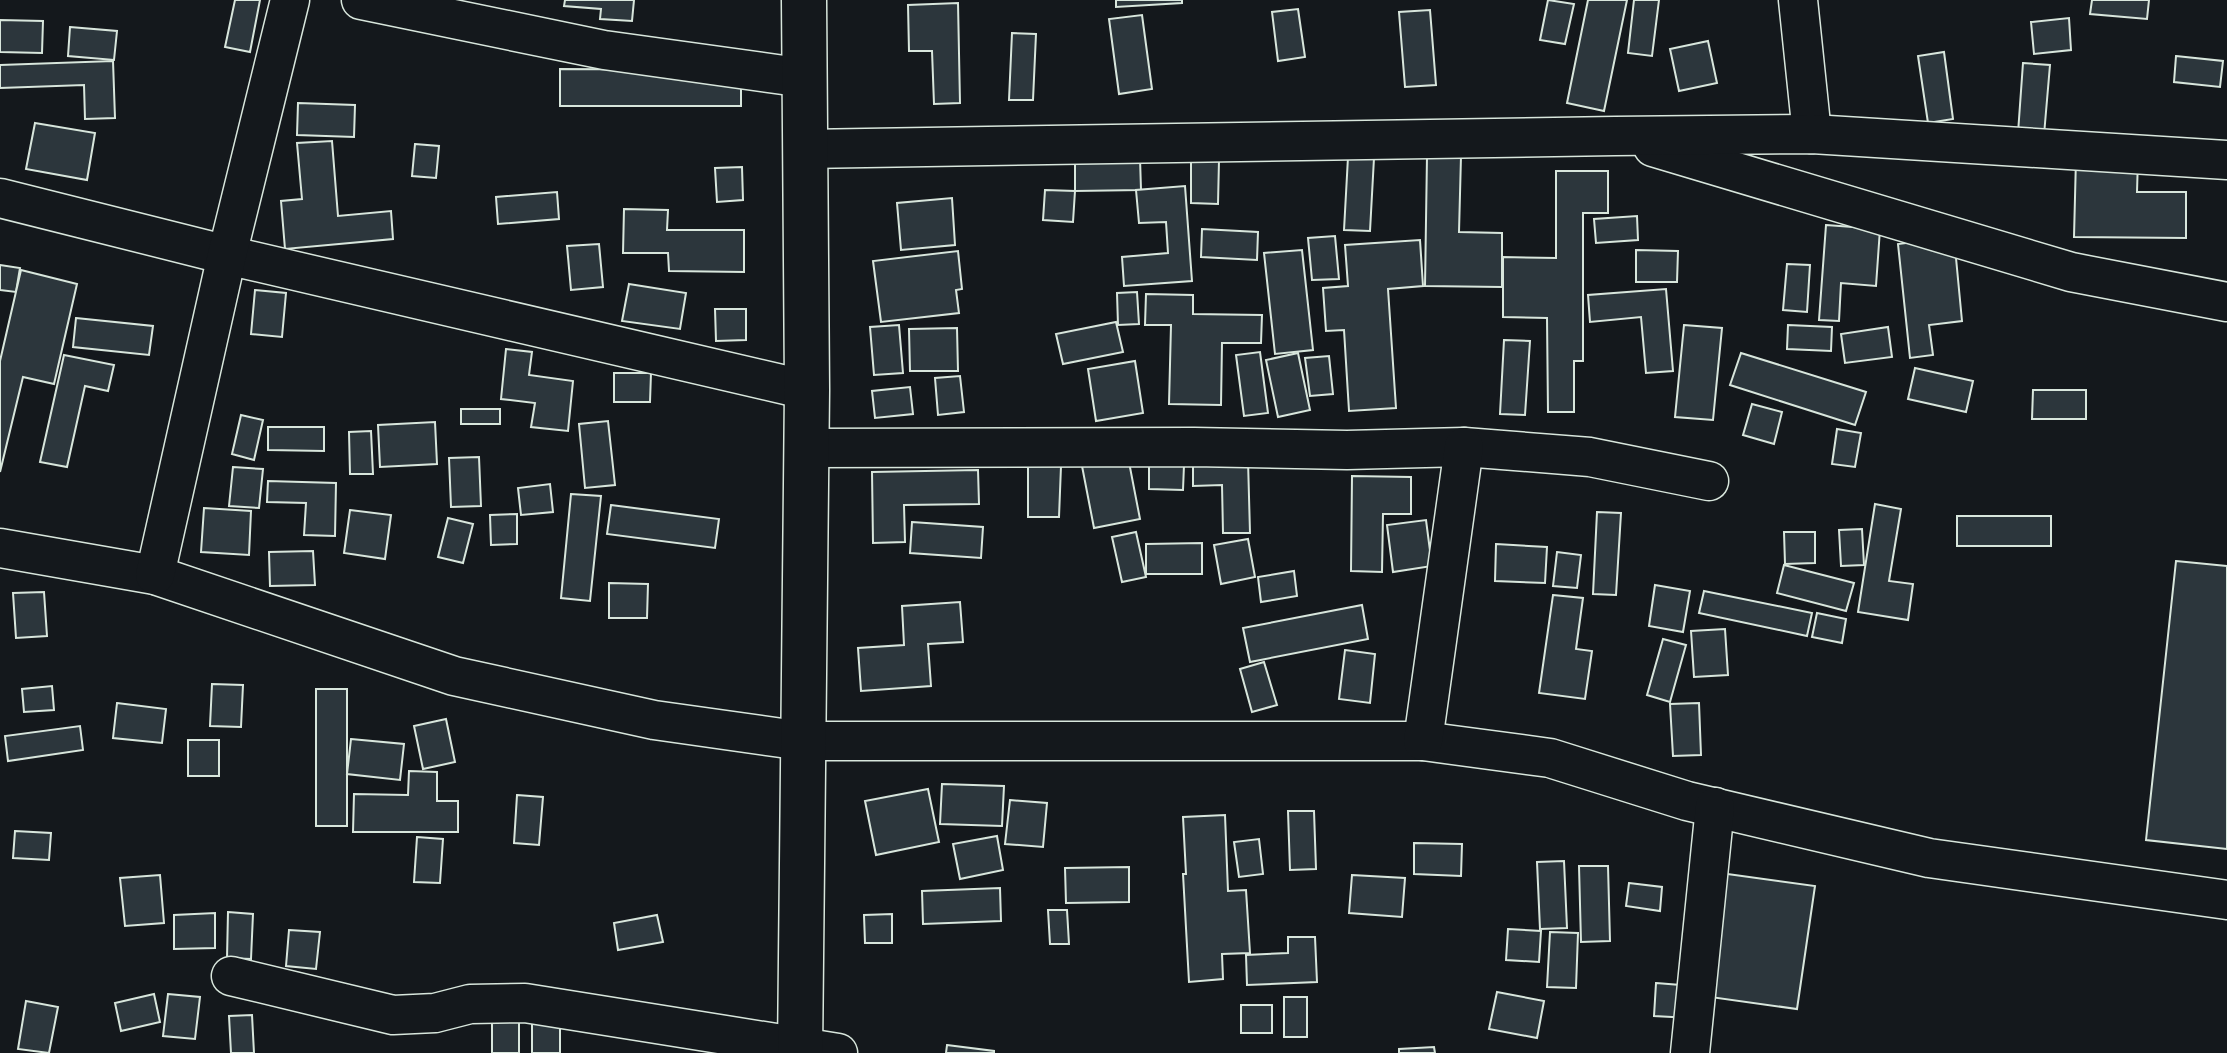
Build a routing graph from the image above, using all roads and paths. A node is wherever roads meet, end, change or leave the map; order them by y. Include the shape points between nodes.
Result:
1 (290, 0) edge
2 (361, 0) edge
3 (804, 0) edge
4 (1798, 0) edge
5 (805, 78) junction
6 (1812, 134) junction
7 (1615, 136) junction
8 (805, 149) junction
9 (2227, 160) edge
10 (0, 198) edge
11 (227, 255) junction
12 (2227, 302) edge
13 (807, 390) junction
14 (1464, 447) junction
15 (806, 448) junction
16 (1709, 481) dead end
17 (0, 548) edge
18 (155, 575) junction
19 (803, 741) junction
20 (1423, 741) junction
21 (1715, 807) junction
22 (2227, 900) edge
23 (231, 976) dead end
24 (813, 1051) edge
25 (1690, 1053) edge

1 - 11 street
2 - 5 street via 604,50
3 - 5 street
4 - 6 street
5 - 8 street
6 - 7 street
6 - 9 street
7 - 8 street
7 - 12 street via 2071,272
8 - 13 street
10 - 11 street
11 - 13 street
11 - 18 street
13 - 15 street
14 - 15 street
14 - 16 street via 1590,457
14 - 20 street
15 - 19 street
17 - 18 street
18 - 19 street via 454,676 654,720
19 - 20 street
19 - 24 street
20 - 21 street via 1550,758
21 - 22 street via 1929,858
21 - 25 street
23 - 24 street via 393,1015 525,1003

